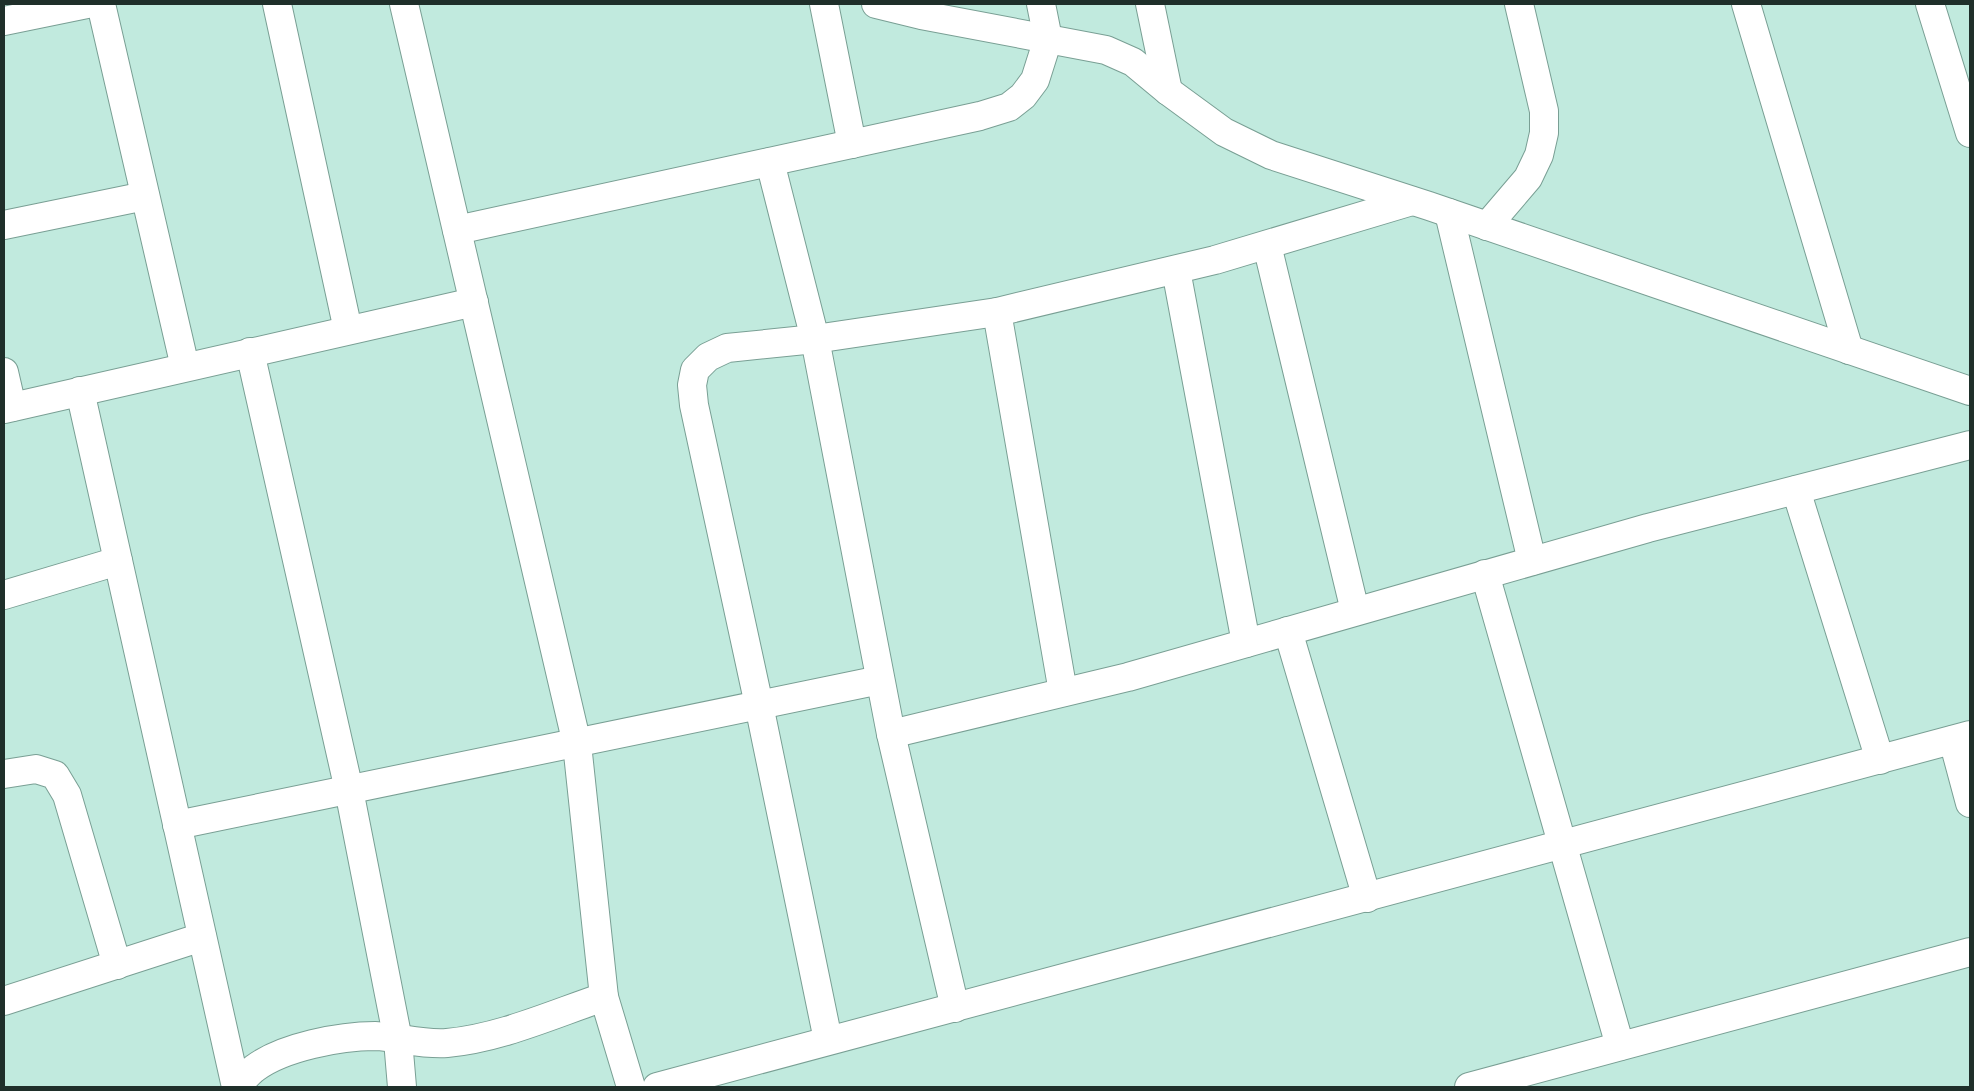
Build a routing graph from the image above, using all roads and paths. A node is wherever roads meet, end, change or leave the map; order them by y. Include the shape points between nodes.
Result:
1 (87, 4) edge
2 (101, 4) edge
3 (277, 4) edge
4 (404, 4) edge
5 (824, 4) edge
6 (876, 4) edge
7 (1041, 4) edge
8 (1150, 4) edge
9 (1519, 4) edge
10 (1746, 4) edge
11 (1930, 4) edge
12 (4, 21) edge
13 (1048, 39) junction
14 (1168, 91) junction
15 (1970, 133) edge
16 (852, 144) junction
17 (770, 162) junction
18 (145, 196) junction
19 (1412, 201) junction
20 (1448, 213) junction
21 (4, 225) edge
22 (1487, 226) junction
23 (457, 230) junction
24 (1267, 245) junction
25 (1176, 270) junction
26 (474, 302) junction
27 (997, 312) junction
28 (348, 330) junction
29 (815, 339) junction
30 (1849, 350) junction
31 (250, 352) junction
32 (185, 367) junction
33 (4, 372) edge
34 (80, 391) junction
35 (1970, 391) edge
36 (8, 408) edge
37 (1970, 445) edge
38 (1796, 490) junction
39 (118, 561) junction
40 (1532, 561) junction
41 (1485, 574) junction
42 (4, 595) edge
43 (1355, 612) junction
44 (1288, 631) junction
45 (1246, 643) junction
46 (880, 680) junction
47 (1063, 692) junction
48 (760, 705) junction
49 (891, 734) junction
50 (1962, 738) edge
51 (576, 744) junction
52 (1880, 760) junction
53 (4, 774) edge
54 (349, 790) junction
55 (1970, 803) edge
56 (177, 825) junction
57 (1564, 845) junction
58 (1367, 898) junction
59 (202, 937) junction
60 (1970, 952) edge
61 (116, 964) junction
62 (604, 997) junction
63 (4, 1001) edge
64 (955, 1008) junction
65 (398, 1040) junction
66 (828, 1040) junction
67 (1620, 1046) junction
68 (236, 1087) edge
69 (402, 1087) edge
70 (631, 1087) edge
71 (657, 1087) edge
72 (1474, 1087) edge

1 - 12 street
2 - 18 street
3 - 28 street
4 - 23 street
5 - 16 street
6 - 13 street
7 - 13 street
8 - 14 street
9 - 22 street via 1544,111 1544,133 1528,178
10 - 30 street
11 - 15 street
13 - 14 street via 1106,50 1133,62
13 - 16 street via 1035,80 1009,107
14 - 19 street via 1224,132 1271,155
16 - 17 street
17 - 23 street
17 - 29 street
18 - 21 street
18 - 32 street
19 - 20 street
19 - 24 street
20 - 22 street
20 - 40 street
22 - 30 street
23 - 26 street
24 - 25 street
24 - 43 street
25 - 27 street
25 - 45 street
26 - 28 street
26 - 51 street
27 - 29 street
27 - 47 street
28 - 31 street
29 - 46 street
29 - 48 street via 727,348 708,357 695,370 692,385
30 - 35 street
31 - 32 street
31 - 54 street
32 - 34 street
33 - 36 street
34 - 36 street
34 - 39 street
37 - 38 street
38 - 40 street
38 - 52 street
39 - 42 street
39 - 56 street
40 - 41 street
41 - 43 street
41 - 57 street
43 - 44 street
44 - 45 street
44 - 58 street
45 - 47 street
46 - 48 street
46 - 49 street
47 - 49 street
48 - 51 street
48 - 66 street
49 - 64 street
50 - 52 street
50 - 55 street
51 - 54 street
51 - 62 street
52 - 57 street
53 - 61 street via 36,769 55,776 67,795
54 - 56 street
54 - 65 street
56 - 59 street
57 - 58 street
57 - 67 street
58 - 64 street
59 - 61 street
59 - 68 street
60 - 67 street
61 - 63 street
62 - 65 street via 494,1034 446,1043
62 - 70 street
64 - 66 street
65 - 68 street via 375,1036 323,1041 279,1055 255,1068
65 - 69 street
66 - 71 street
67 - 72 street

